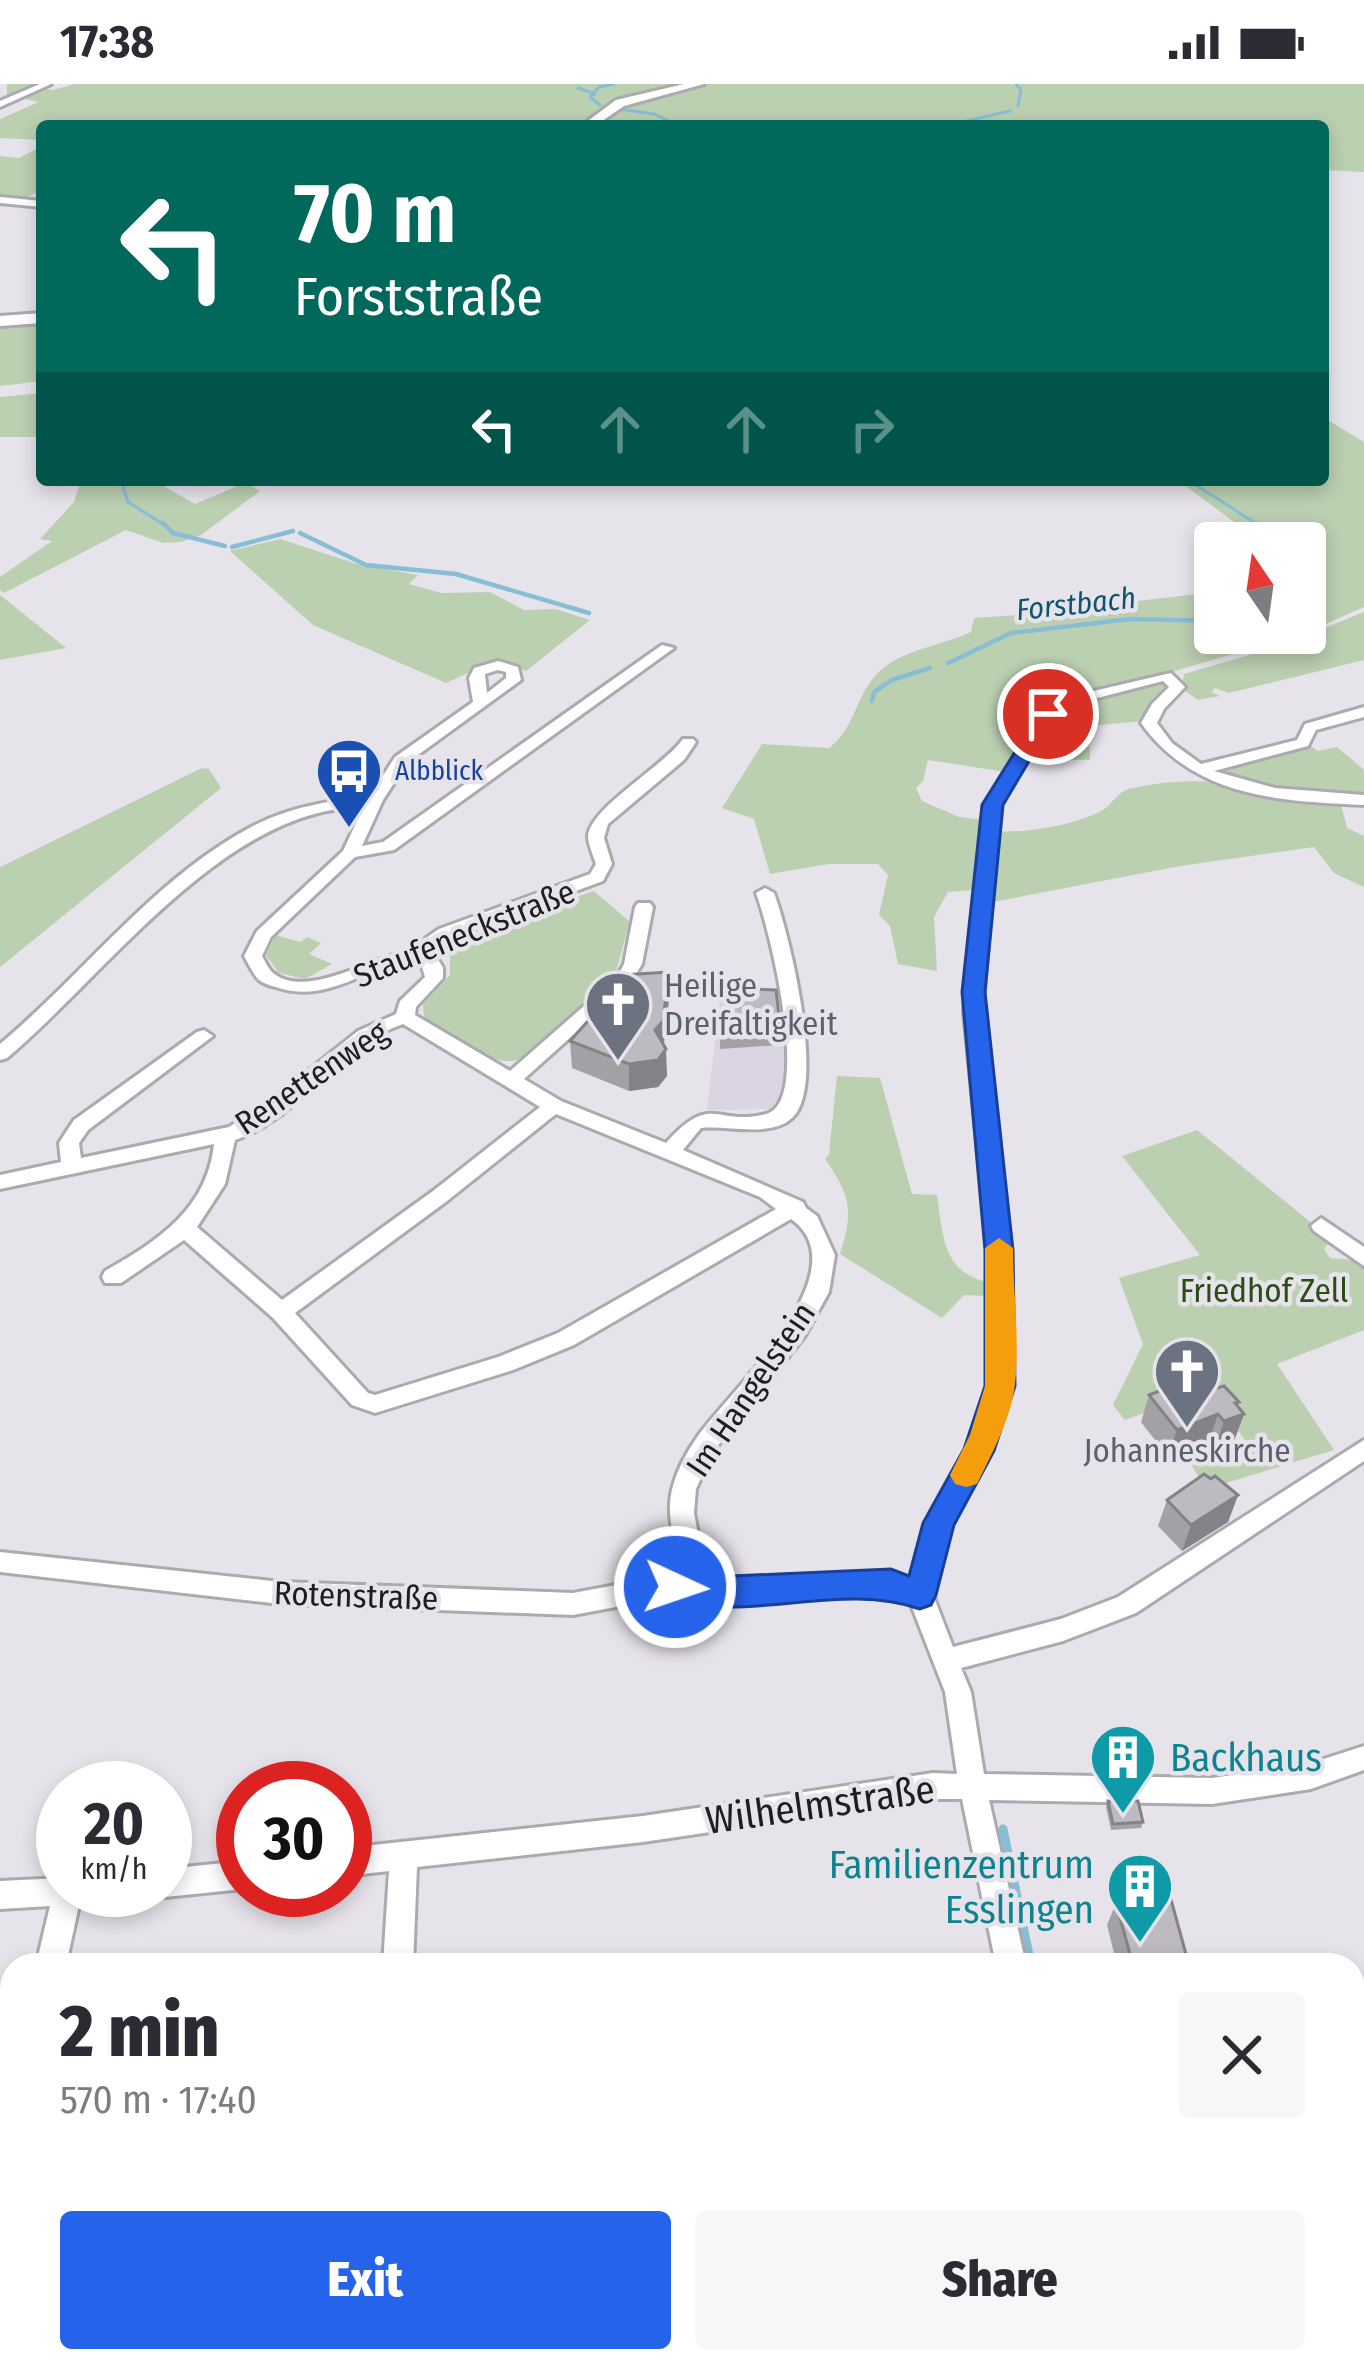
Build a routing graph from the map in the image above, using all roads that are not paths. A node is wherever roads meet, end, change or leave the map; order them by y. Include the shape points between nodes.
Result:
1 (47, 84) edge
2 (698, 84) edge
3 (0, 104) edge
4 (596, 120) edge
5 (0, 200) edge
6 (36, 203) edge
7 (36, 318) edge
8 (0, 321) edge
9 (667, 648) dead end
10 (481, 702) dead end
11 (1364, 712) edge
12 (688, 742) dead end
13 (1201, 769) junction
14 (375, 800) junction
15 (1364, 800) edge
16 (350, 853) junction
17 (766, 893) dead end
18 (644, 907) dead end
19 (426, 953) junction
20 (405, 1017) junction
21 (204, 1036) dead end
22 (0, 1054) edge
23 (510, 1082) junction
24 (554, 1106) junction
25 (225, 1136) junction
26 (669, 1153) junction
27 (72, 1167) junction
28 (0, 1182) edge
29 (796, 1207) junction
30 (1322, 1226) dead end
31 (186, 1230) junction
32 (1364, 1258) edge
33 (113, 1277) dead end
34 (280, 1312) junction
35 (1364, 1449) edge
36 (0, 1562) edge
37 (713, 1586) junction
38 (920, 1595) junction
39 (947, 1660) junction
40 (1364, 1758) edge
41 (973, 1788) junction
42 (404, 1856) junction
43 (372, 1859) edge
44 (36, 1894) edge
45 (0, 1895) edge
46 (71, 1917) edge
47 (56, 1953) edge
48 (399, 1953) edge
49 (1009, 1953) edge

1 - 3 street
2 - 4 main road via 620,103
5 - 6 street
7 - 8 main road
9 - 16 street via 388,846
10 - 14 street, Staufeneckstraße via 407,755
11 - 13 street via 1310,727 1305,742
12 - 19 street, Staufeneckstraße via 600,822 602,870 583,885 445,933
13 - 15 street via 1244,788
13 - 38 street via 1149,723 1178,688 1166,676 1048,714 993,800 973,1002 999,1250 1000,1386 979,1451 939,1523
14 - 16 street, Staufeneckstraße
14 - 22 street via 303,810 218,856 154,904
16 - 19 street, Staufeneckstraße via 257,943 259,972 285,986 319,988
17 - 26 street via 791,1010 796,1101 766,1120 695,1123
18 - 23 street via 624,980
19 - 20 street, Renettenweg via 434,978
20 - 23 street
20 - 25 street, Renettenweg
21 - 27 street via 81,1125 69,1143
23 - 24 street
24 - 26 street
24 - 34 street
25 - 27 street, Renettenweg
25 - 31 street via 220,1178
26 - 29 street
27 - 28 street, Renettenweg
29 - 34 street via 566,1339 369,1404
29 - 37 street, Im Hangelstein via 824,1239 821,1282 774,1360 697,1457 683,1492 687,1540
30 - 32 street
31 - 33 street
31 - 34 street
35 - 39 street via 1127,1605
36 - 37 street, Rotenstraße via 280,1593 573,1604
37 - 38 street via 891,1583
38 - 39 street
39 - 41 street
40 - 41 street, Wilhelmstraße via 1310,1776 1213,1791
41 - 42 street, Wilhelmstraße via 903,1790
41 - 49 street
42 - 43 street, Wilhelmstraße
42 - 48 street
44 - 45 street
46 - 47 street

